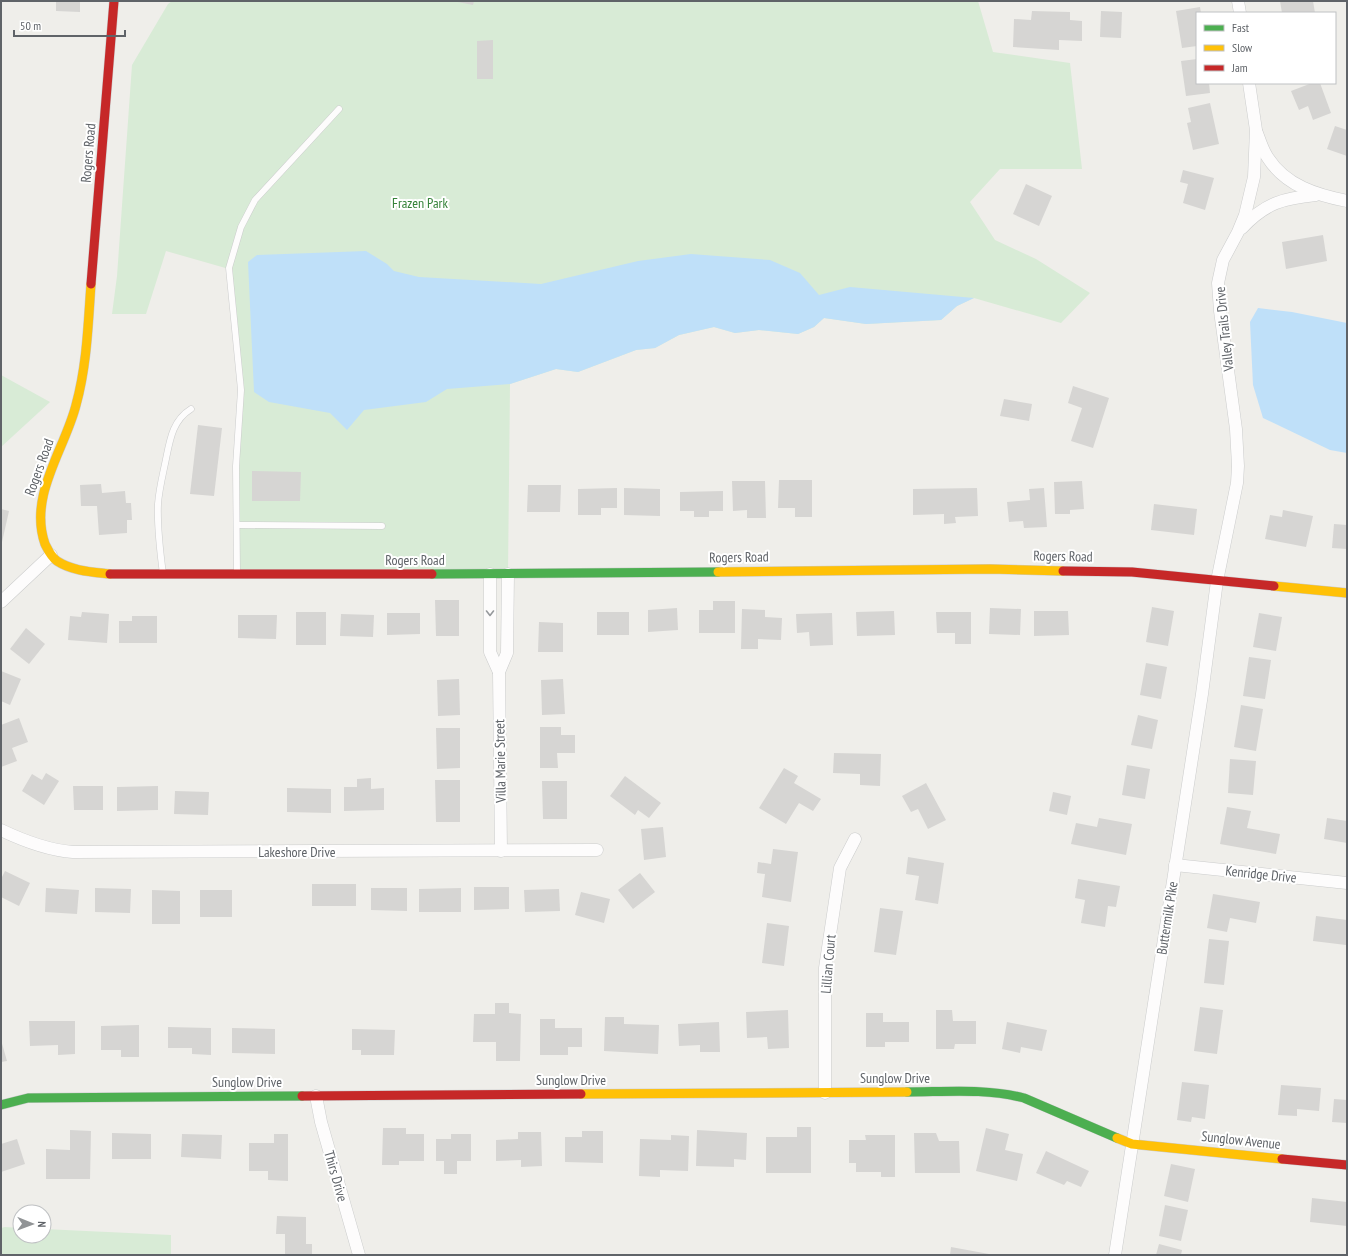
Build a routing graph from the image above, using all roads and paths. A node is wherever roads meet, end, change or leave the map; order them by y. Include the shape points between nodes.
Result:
1 (114, 1) edge
2 (1238, 1) edge
3 (1240, 12) edge
4 (1249, 84) edge
5 (339, 109) dead end
6 (1256, 130) junction
7 (1318, 195) junction
8 (1347, 201) edge
9 (1238, 232) junction
10 (191, 409) dead end
11 (238, 525) junction
12 (382, 526) dead end
13 (51, 555) junction
14 (490, 574) junction
15 (508, 574) junction
16 (164, 575) junction
17 (237, 575) junction
18 (1216, 581) junction
19 (1347, 593) edge
20 (1, 602) edge
21 (499, 672) junction
22 (1, 830) edge
23 (856, 839) dead end
24 (597, 850) dead end
25 (501, 851) junction
26 (1175, 865) junction
27 (1347, 883) edge
28 (825, 1093) junction
29 (316, 1096) junction
30 (1, 1105) edge
31 (1132, 1144) junction
32 (1347, 1165) edge
33 (359, 1255) edge
34 (1115, 1255) edge

1 - 13 street, Rogers Road via 84,371 74,412 41,502 41,538
2 - 3 street
4 - 6 street, Valley Trails Drive
5 - 11 lane via 254,200 241,227 229,268 241,390 236,466
6 - 7 street via 1268,158 1299,187
6 - 9 street, Valley Trails Drive via 1254,177
7 - 8 street
7 - 9 street via 1295,197 1267,206
9 - 18 street, Valley Trails Drive via 1223,260 1218,283 1236,429 1238,466 1237,483
10 - 16 lane via 176,422 160,490 158,524
11 - 12 lane
11 - 17 lane
13 - 16 street, Rogers Road via 58,561 87,571 106,574
13 - 20 street
14 - 15 street, Rogers Road
14 - 17 street, Rogers Road
14 -> 21 street, Villa Marie Street via 490,652
15 - 18 street, Rogers Road via 990,568 1132,572
15 - 21 street, Villa Marie Street via 507,653
16 - 17 street, Rogers Road
18 - 19 street, Rogers Road
18 - 26 street, Buttermilk Pike via 1202,694
21 - 25 street, Villa Marie Street
22 - 25 street, Lakeshore Drive via 30,843 73,852
23 - 28 street, Lillian Court via 840,868 825,968
24 - 25 street, Lakeshore Drive
26 - 27 street, Kenridge Drive
26 - 31 street, Buttermilk Pike
28 - 29 street, Sunglow Drive
28 - 31 street, Sunglow Drive via 1009,1094
29 - 30 street, Sunglow Drive via 62,1097 28,1098
29 - 33 street, Thirs Drive
31 - 32 street, Sunglow Avenue
31 - 34 street, Buttermilk Pike

